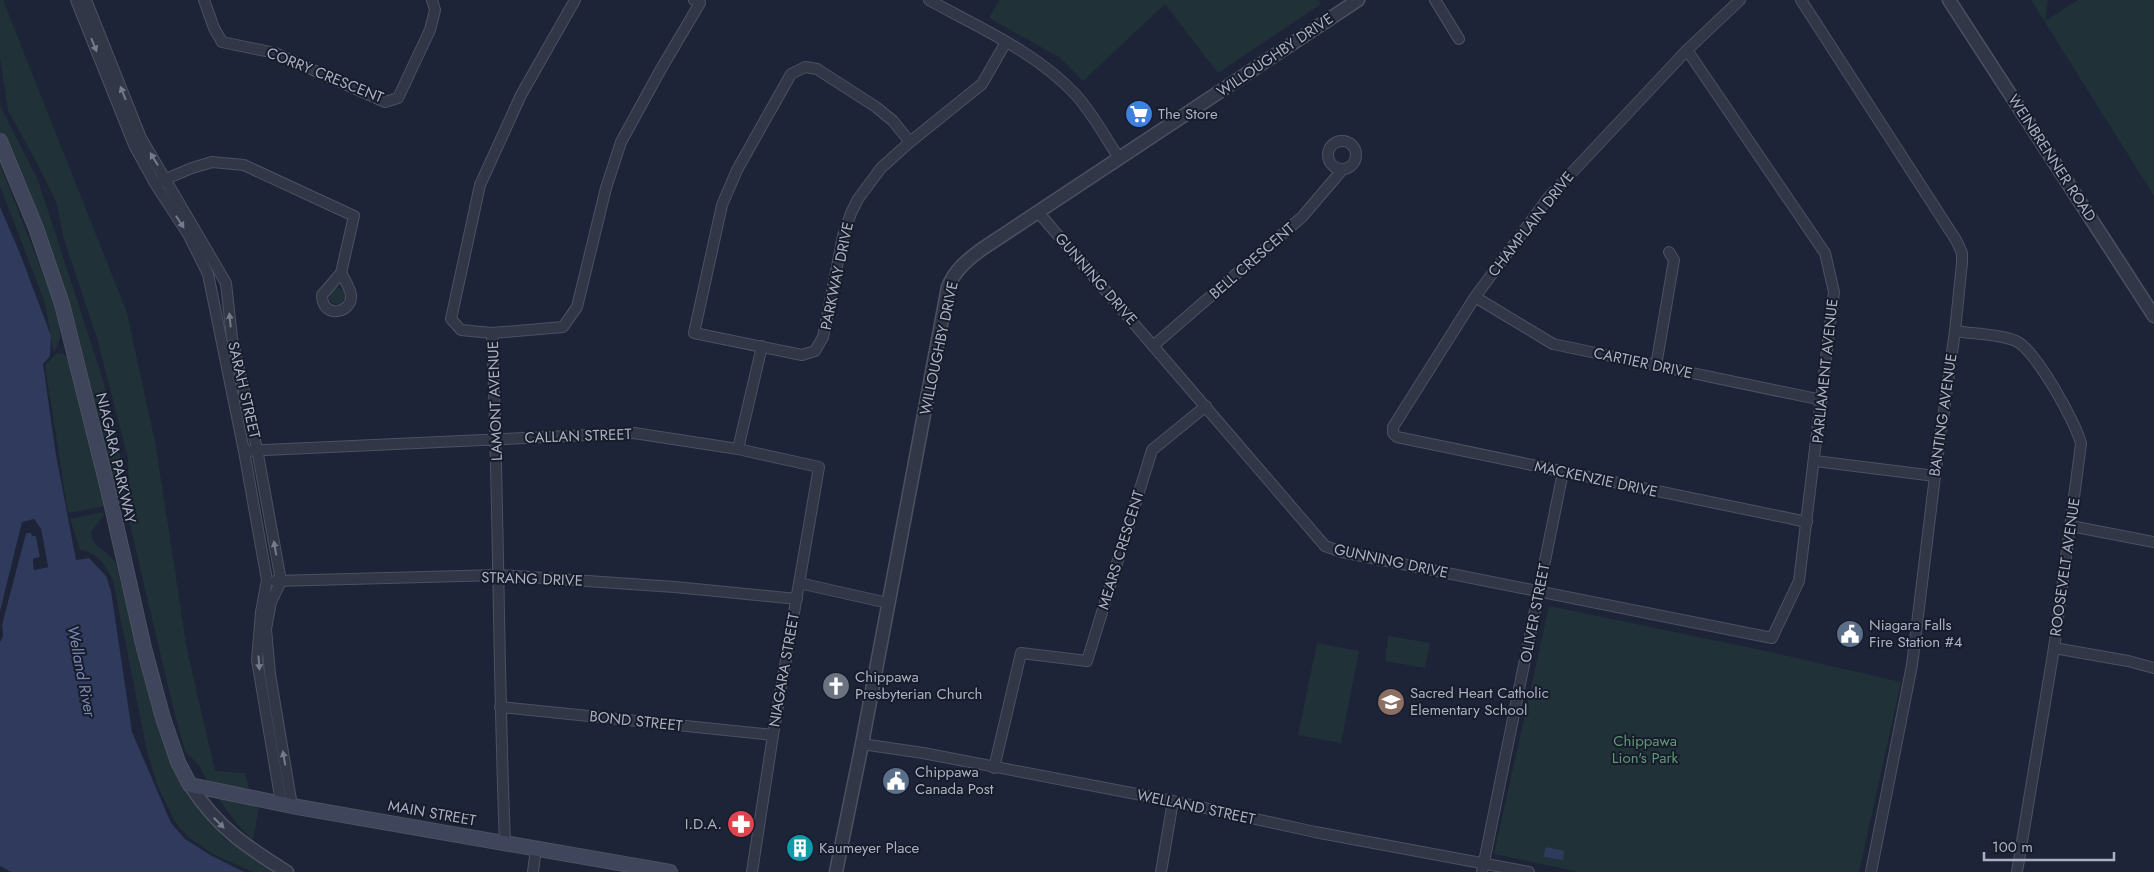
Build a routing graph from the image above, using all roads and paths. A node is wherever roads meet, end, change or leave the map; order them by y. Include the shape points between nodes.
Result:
1 (76, 0) edge
2 (86, 0) edge
3 (204, 0) edge
4 (432, 0) edge
5 (574, 0) edge
6 (694, 0) edge
7 (929, 0) edge
8 (1358, 0) edge
9 (1435, 0) edge
10 (1740, 0) edge
11 (1801, 0) edge
12 (1949, 0) edge
13 (1459, 39) dead end
14 (1006, 42) junction
15 (1687, 50) junction
16 (0, 141) edge
17 (910, 142) junction
18 (1119, 158) junction
19 (1343, 169) dead end
20 (166, 178) junction
21 (156, 185) junction
22 (1038, 212) junction
23 (1669, 252) dead end
24 (341, 273) dead end
25 (1475, 297) junction
26 (2154, 316) edge
27 (1955, 331) junction
28 (492, 333) junction
29 (762, 346) junction
30 (1153, 346) junction
31 (1656, 366) junction
32 (1822, 400) junction
33 (1206, 406) junction
34 (1393, 427) joint
35 (496, 438) junction
36 (738, 448) junction
37 (257, 449) junction
38 (244, 451) junction
39 (1815, 461) junction
40 (819, 467) joint
41 (1563, 472) junction
42 (1935, 476) junction
43 (1807, 522) junction
44 (2071, 526) junction
45 (2154, 542) edge
46 (499, 576) junction
47 (267, 580) junction
48 (281, 581) junction
49 (799, 583) junction
50 (1539, 592) junction
51 (796, 599) junction
52 (888, 603) junction
53 (1772, 638) joint
54 (2054, 648) junction
55 (2154, 668) edge
56 (500, 707) junction
57 (773, 735) junction
58 (862, 744) junction
59 (994, 768) junction
60 (190, 785) junction
61 (1173, 801) junction
62 (286, 804) junction
63 (506, 842) junction
64 (536, 848) junction
65 (1483, 867) edge
66 (287, 872) edge
67 (533, 872) edge
68 (670, 872) edge
69 (752, 872) edge
70 (836, 872) edge
71 (1161, 872) edge
72 (1529, 872) edge
73 (1871, 872) edge
74 (2017, 872) edge

1 -> 21 street, SARAH STREET via 134,145
20 -> 2 street, SARAH STREET via 141,138
3 - 4 street, CORRY CRESCENT via 222,42 276,53 386,102 398,98 430,30 436,10
5 - 28 street via 520,95 480,185 451,319 460,330
6 - 28 street, LAMONT AVENUE via 700,3 621,142 576,306 563,326
7 - 14 street
8 - 18 street, WILLOUGHBY DRIVE
9 - 13 street
10 - 15 street, CHAMPLAIN DRIVE
11 - 27 street, BANTING AVENUE via 1960,246 1962,263
12 - 26 street, WEINBRENNER ROAD
14 - 17 street, PARKWAY DRIVE via 982,84
14 - 18 street via 1041,63 1069,88
15 - 25 street, CHAMPLAIN DRIVE via 1555,190
15 - 32 street, PARLIAMENT AVENUE via 1825,253 1834,292
16 - 60 main road, NIAGARA PARKWAY via 36,228 62,304 144,648 163,718 178,762
17 - 29 street, PARKWAY DRIVE via 873,178 851,213 819,348 802,355
17 - 29 street via 876,106 817,69 805,67 791,74 737,170 722,205 694,333
18 - 22 street, WILLOUGHBY DRIVE
19 - 30 street, BELL CRESCENT via 1302,217
20 - 21 street
20 - 24 street via 212,162 244,165 354,216
37 -> 20 street, SARAH STREET via 232,338 226,282
21 -> 38 street, SARAH STREET via 188,234 208,274
22 - 30 street, GUNNING DRIVE
22 - 52 street, WILLOUGHBY DRIVE via 963,264 948,287
23 - 31 street via 1674,260
25 - 31 street, CARTIER DRIVE via 1553,344
25 - 34 street, CHAMPLAIN DRIVE
27 - 42 street, BANTING AVENUE
27 - 44 street, ROOSEVELT AVENUE via 2016,341 2031,354 2058,395 2081,444
28 - 35 street, LAMONT AVENUE
29 - 36 street
30 - 33 street, GUNNING DRIVE
31 - 32 street, CARTIER DRIVE
32 - 39 street, PARLIAMENT AVENUE
33 - 50 street, GUNNING DRIVE via 1319,541 1332,549
33 - 59 street, MEARS CRESCENT via 1152,450 1087,661 1021,653
34 - 41 street, MACKENZIE DRIVE via 1397,437
35 - 36 street, CALLAN STREET via 634,433
35 - 37 street, CALLAN STREET
35 - 46 street, LAMONT AVENUE
36 - 40 street, CALLAN STREET
37 - 38 street, CALLAN STREET
48 -> 37 street, SARAH STREET
38 - 47 street, SARAH STREET
39 - 42 street
39 - 43 street, PARLIAMENT AVENUE
40 - 49 street, NIAGARA STREET
41 - 43 street, MACKENZIE DRIVE
41 - 50 street, OLIVER STREET
42 - 73 street, BANTING AVENUE via 1912,665
43 - 53 street, PARLIAMENT AVENUE via 1798,587
44 - 45 street
44 - 54 street, ROOSEVELT AVENUE
46 - 48 street, STRANG DRIVE
46 - 51 street, STRANG DRIVE via 676,587
46 - 56 street, LAMONT AVENUE
47 - 48 street, STRANG DRIVE
47 -> 62 street, SARAH STREET via 257,660
62 -> 48 street via 266,629
49 - 51 street, NIAGARA STREET
49 - 52 street
50 - 53 street, GUNNING DRIVE
50 - 65 street, OLIVER STREET
51 - 57 street, NIAGARA STREET
52 - 58 street, WILLOUGHBY DRIVE
54 - 55 street
54 - 74 street, ROOSEVELT AVENUE
56 - 57 street, BOND STREET
56 - 63 street, LAMONT AVENUE
57 - 69 street, NIAGARA STREET
58 - 59 street, WELLAND STREET
58 - 70 street, WILLOUGHBY DRIVE
59 - 61 street, WELLAND STREET
60 - 62 main road, MAIN STREET
60 -> 66 street via 220,825 237,840
61 - 65 street, WELLAND STREET
61 - 71 street
62 - 63 main road, MAIN STREET
63 - 64 main road, MAIN STREET
64 - 67 street
64 - 68 main road, MAIN STREET
65 - 72 street, WELLAND STREET

